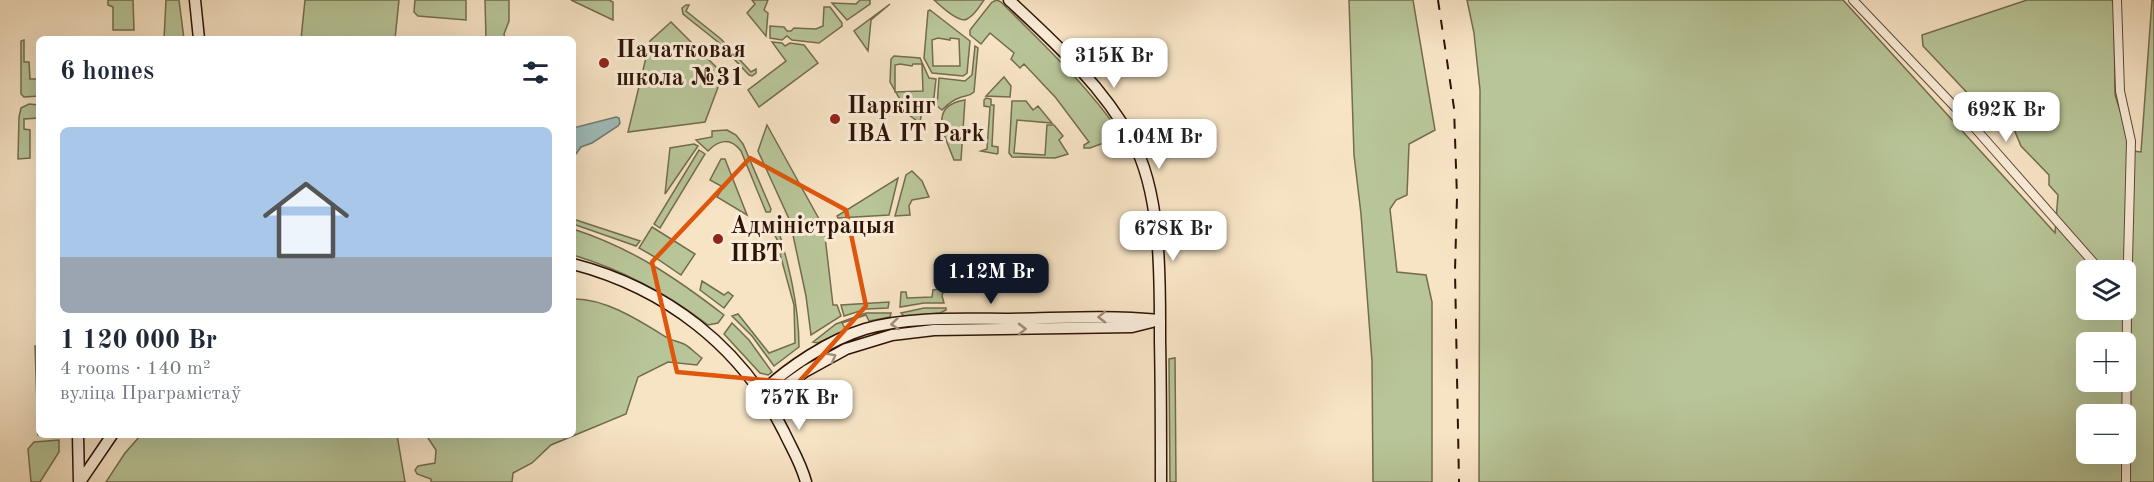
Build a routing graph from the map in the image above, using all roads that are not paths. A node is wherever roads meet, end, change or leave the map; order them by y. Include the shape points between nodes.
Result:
1 (195, 0) edge
2 (1009, 0) edge
3 (1853, 0) edge
4 (2117, 0) edge
5 (200, 36) edge
6 (2091, 260) edge
7 (2127, 260) edge
8 (576, 265) edge
9 (1160, 320) junction
10 (2126, 320) edge
11 (761, 393) junction
12 (78, 438) edge
13 (110, 438) edge
14 (79, 482) edge
15 (806, 482) edge
16 (1161, 482) edge
17 (2126, 482) edge

1 - 5 main road
2 - 9 main road via 1092,82 1136,148 1149,188 1158,246
3 - 6 street via 1974,127
4 - 7 street via 2120,91 2131,141
8 - 11 main road via 630,283 683,313 725,348
9 - 11 main road via 1132,327 934,330 892,335 846,349 786,386
9 - 16 main road
10 - 17 street
11 - 15 main road via 799,460
12 - 14 main road
13 - 14 main road

